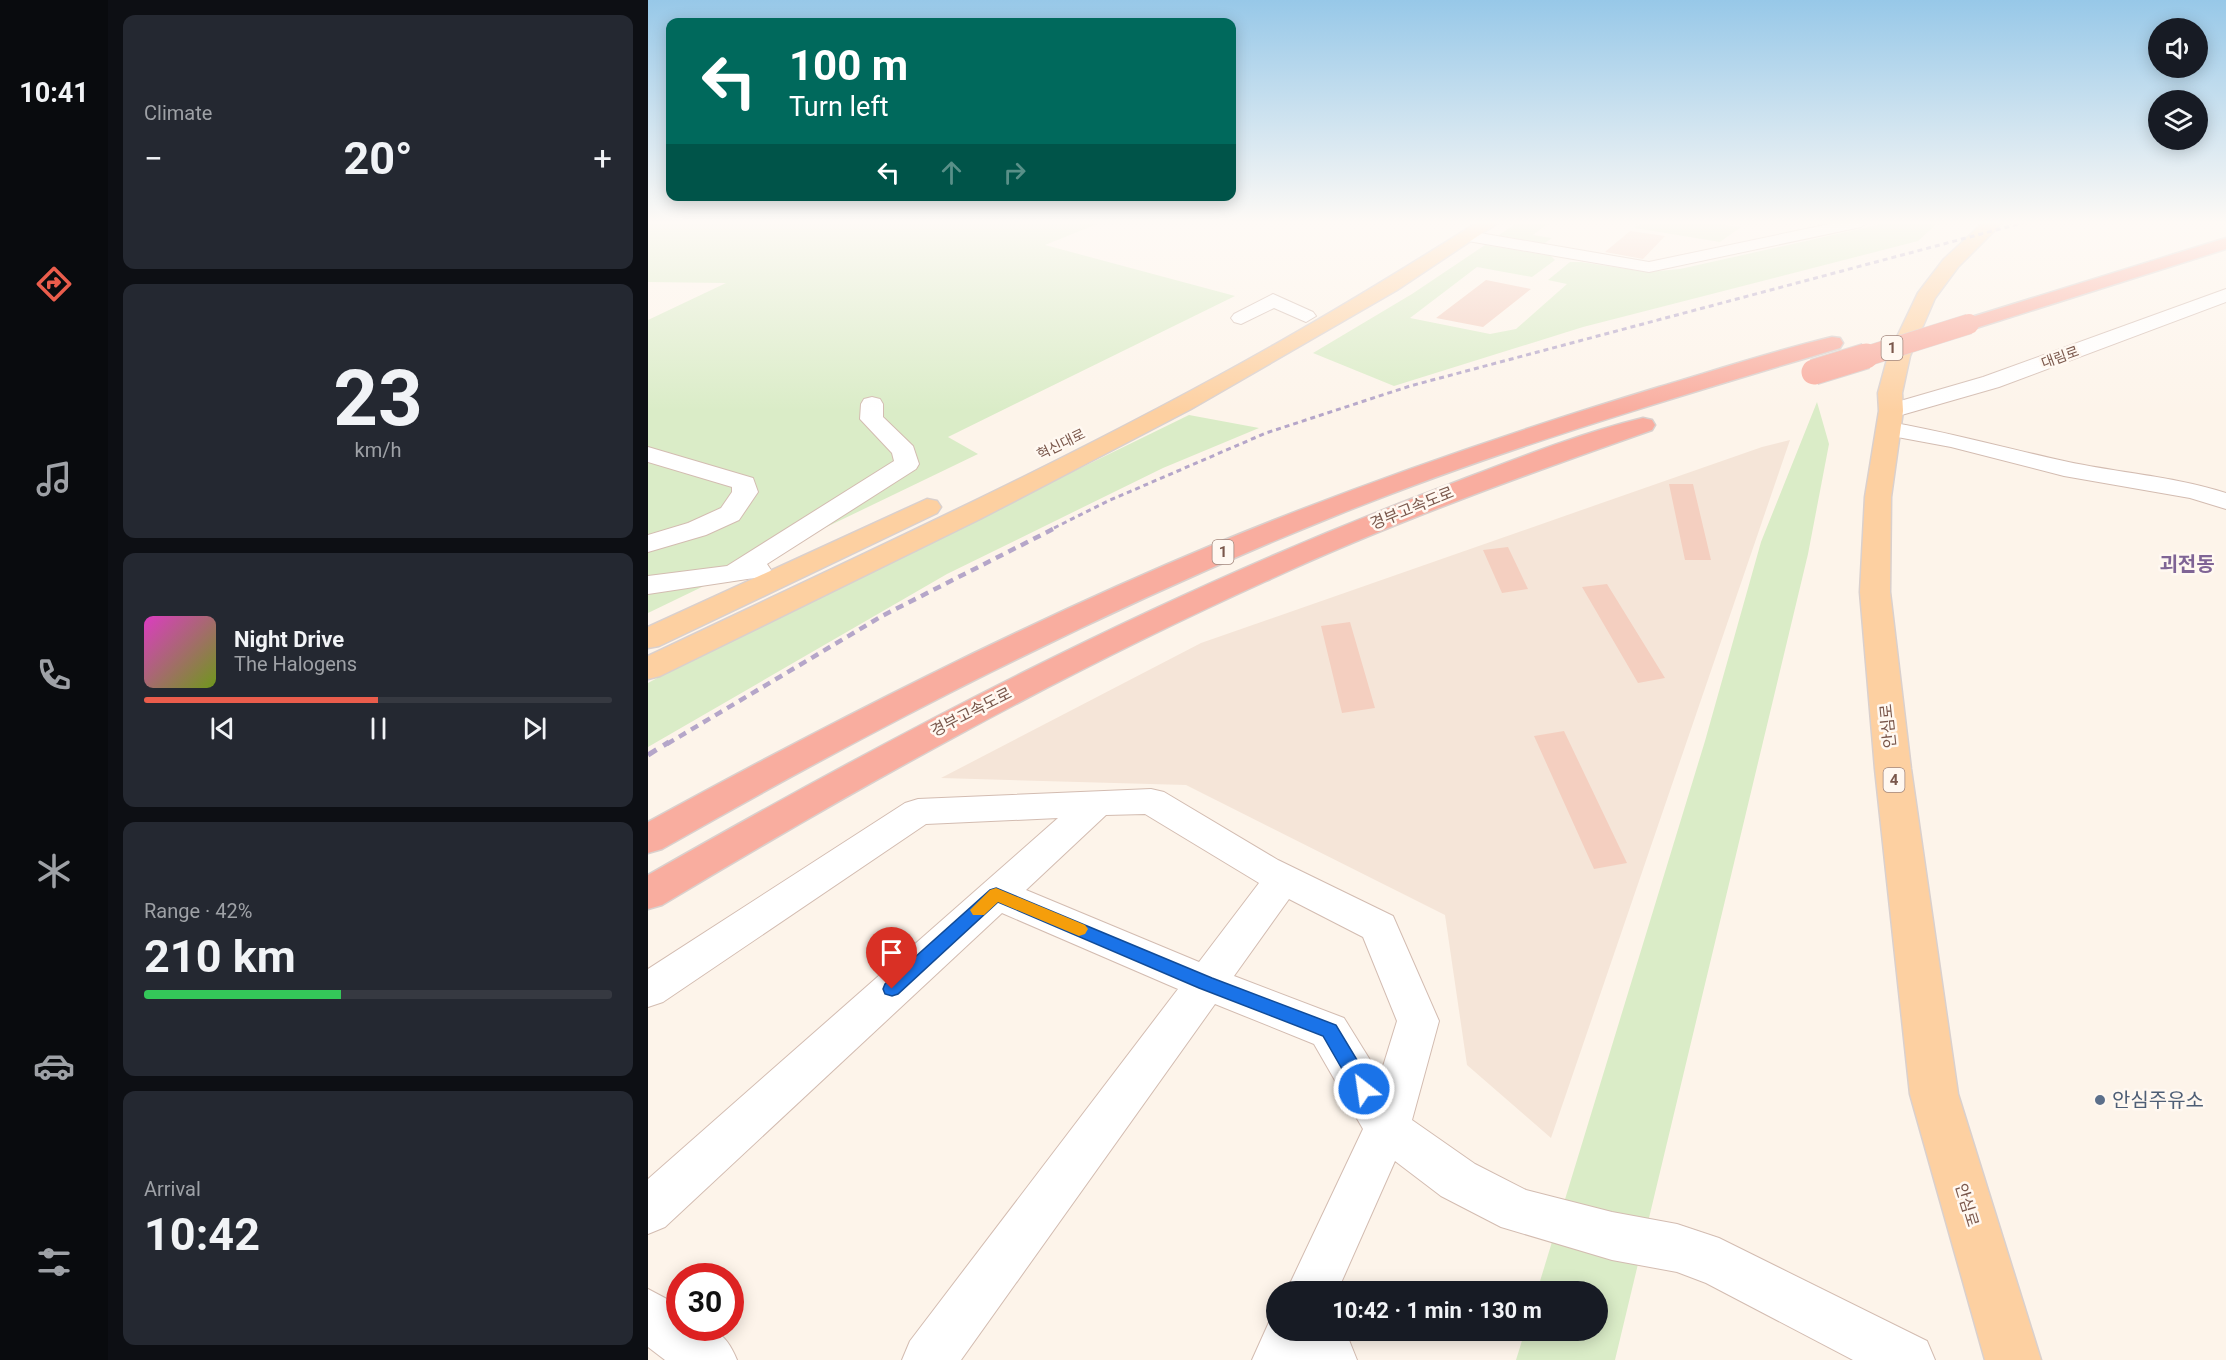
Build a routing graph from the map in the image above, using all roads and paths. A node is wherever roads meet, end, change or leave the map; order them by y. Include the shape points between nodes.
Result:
1 (1361, 285) edge
2 (1381, 285) edge
3 (1934, 285) edge
4 (2091, 285) edge
5 (2226, 295) edge
6 (1943, 309) dead end
7 (1306, 316) junction
8 (1241, 318) dead end
9 (1887, 326) dead end
10 (1843, 340) dead end
11 (872, 404) dead end
12 (1890, 420) junction
13 (653, 460) edge
14 (2226, 501) edge
15 (648, 544) edge
16 (736, 572) junction
17 (773, 579) junction
18 (648, 585) edge
19 (648, 639) edge
20 (648, 669) edge
21 (1096, 804) junction
22 (648, 839) edge
23 (1282, 879) junction
24 (648, 894) edge
25 (996, 894) junction
26 (1206, 983) junction
27 (648, 990) edge
28 (1387, 1128) junction
29 (648, 1211) edge
30 (1316, 1281) edge
31 (648, 1315) edge
32 (1288, 1341) edge
33 (1323, 1341) edge
34 (710, 1360) edge
35 (929, 1360) edge
36 (1279, 1360) edge
37 (1330, 1360) edge
38 (1908, 1360) edge
39 (2013, 1360) edge

1 - 7 main road, 혁신대로
2 - 20 main road via 1297,342 1189,402
3 - 12 main road, 안심로 / 4 via 1899,356 1890,393
4 - 24 highway, 경부고속도로 / 1, bridge via 1620,432 1426,501 1266,569 1079,658 897,751
5 - 12 street, 대림로
6 - 9 highway, 1
7 - 8 street via 1273,300
7 - 17 main road, 혁신대로 via 1145,404
10 - 22 highway, 경부고속도로 / 1 via 1424,472 1177,571 868,719
11 - 16 street via 872,419 904,451 907,465
12 - 14 street via 2064,469 2194,491
12 - 39 main road, 안심로 / 4 via 1878,496 1875,592 1934,1094
13 - 15 street via 744,483 745,492 730,514
16 - 17 street via 755,569
16 - 18 street
17 - 19 main road, 혁신대로
21 - 23 street via 1151,801
21 - 25 street
21 - 27 street via 918,812
23 - 26 street
23 - 28 street via 1379,927 1418,1021
25 - 26 street
25 - 29 street
26 - 28 street via 1329,1030
26 - 35 street
28 - 30 street
28 - 38 street via 1458,1180 1518,1211 1612,1236 1677,1248 1719,1263
31 - 34 street
32 - 36 street
33 - 37 street

